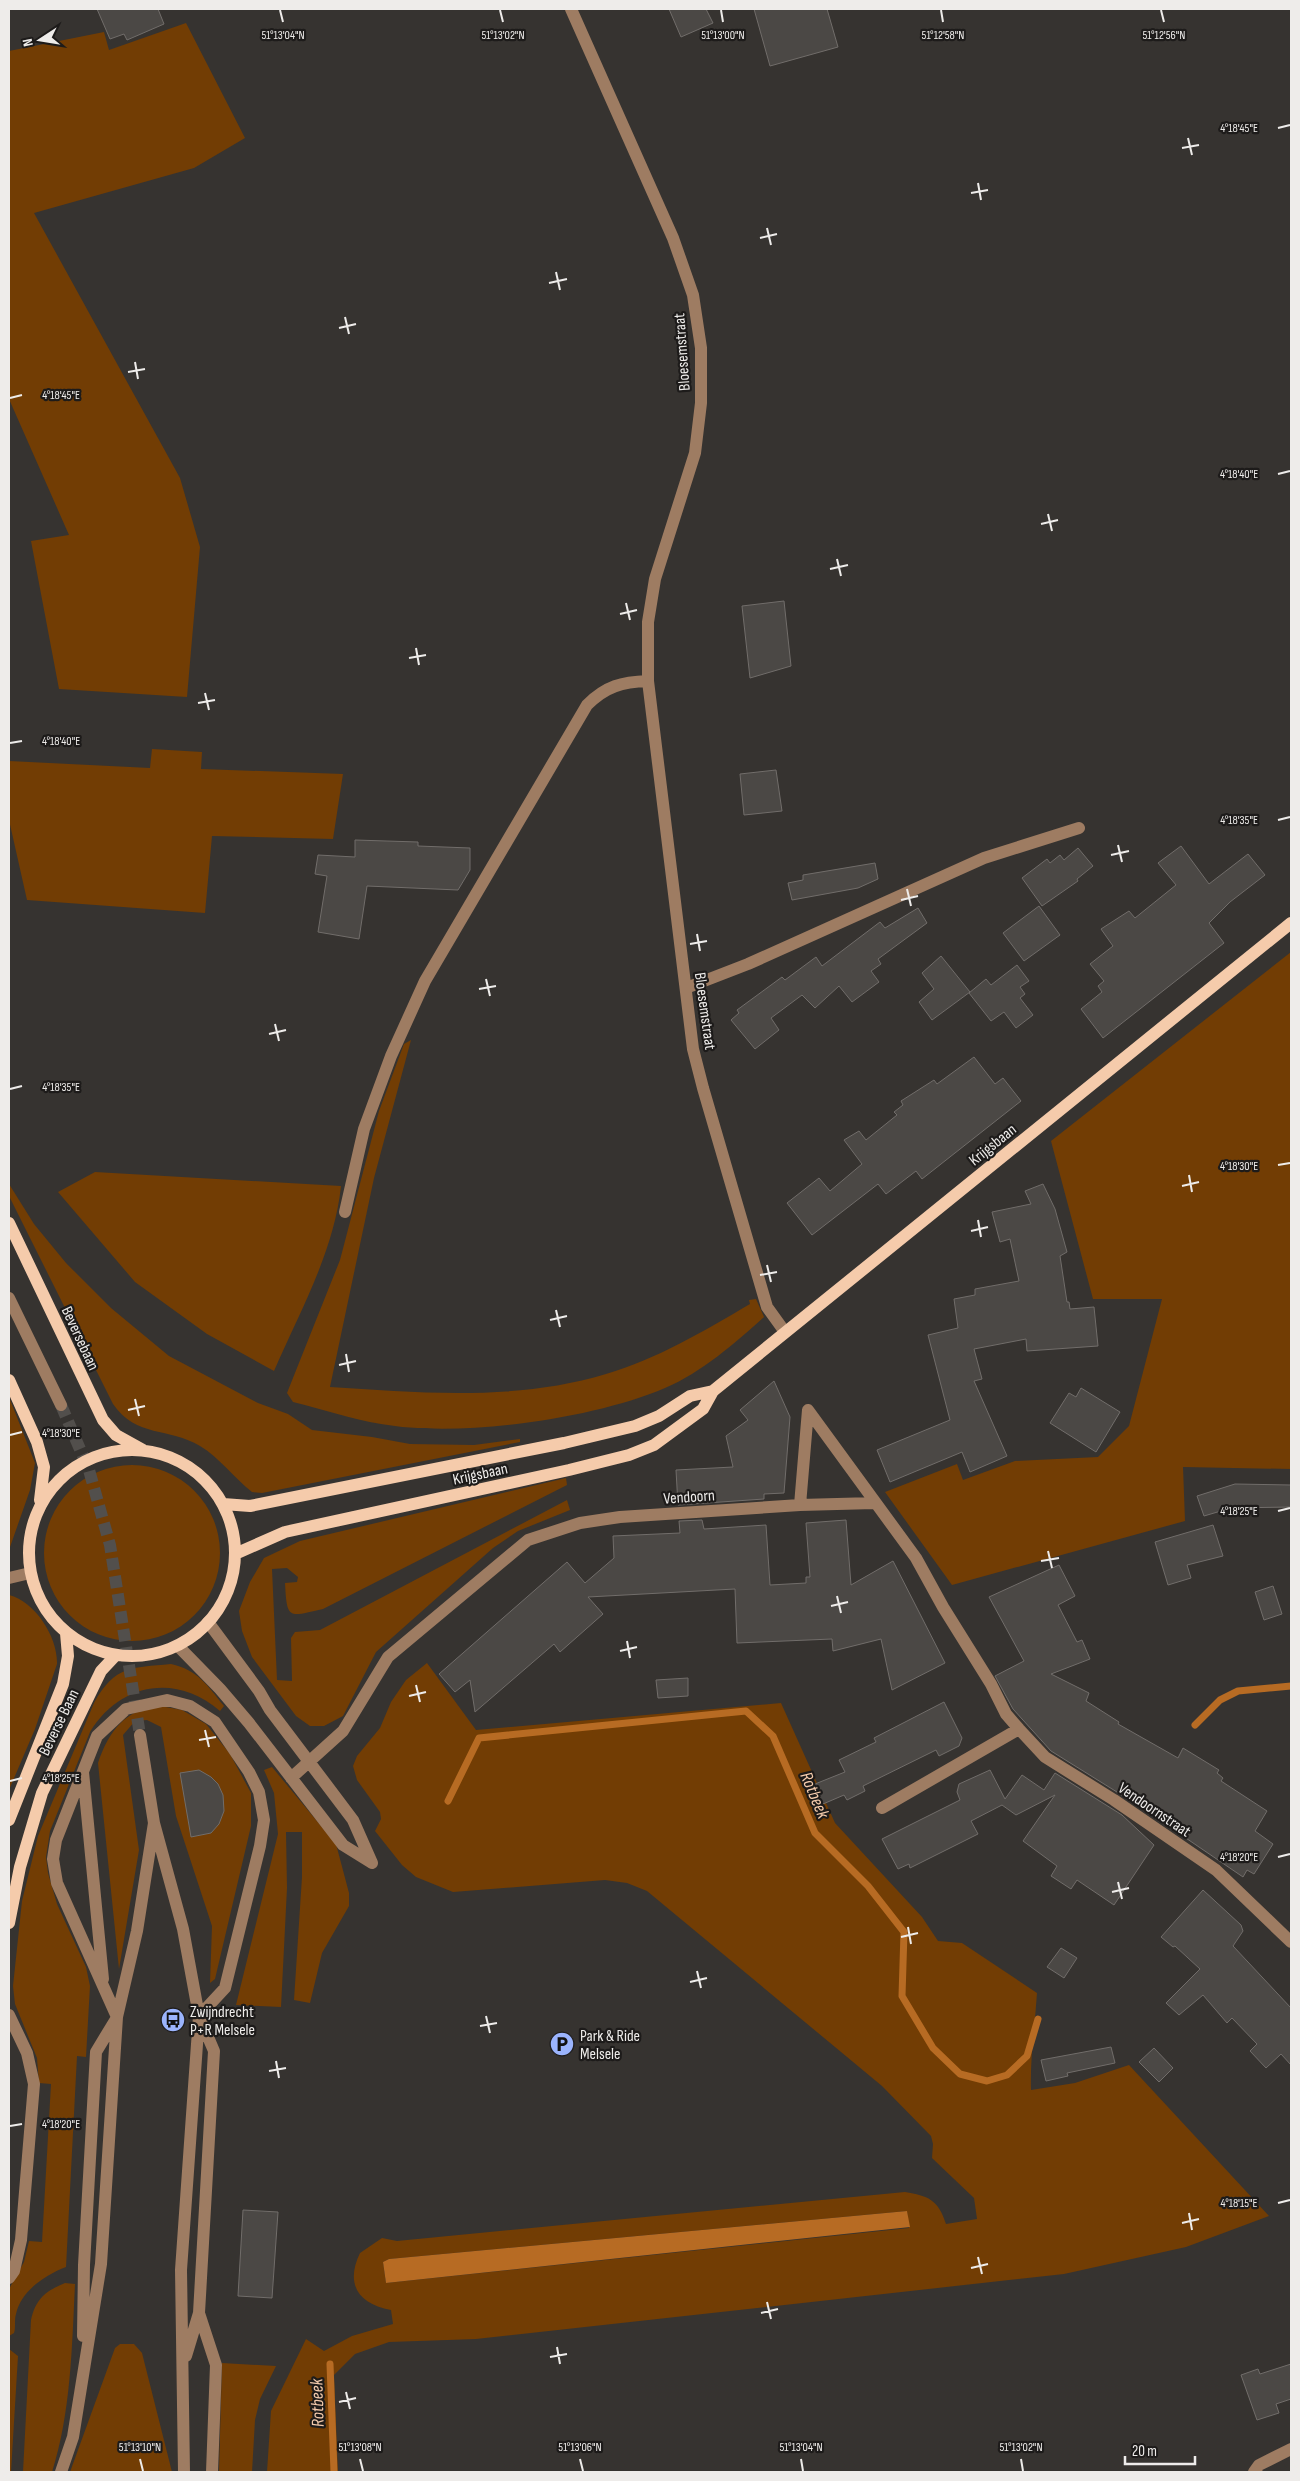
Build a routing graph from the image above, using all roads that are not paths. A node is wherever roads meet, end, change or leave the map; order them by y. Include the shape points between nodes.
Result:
1 (571, 9) edge
2 (648, 681) junction
3 (1079, 828) dead end
4 (1291, 923) edge
5 (686, 988) junction
6 (345, 1212) dead end
7 (9, 1223) edge
8 (9, 1298) edge
9 (785, 1332) junction
10 (9, 1380) edge
11 (713, 1391) junction
12 (61, 1405) tunnel mouth
13 (143, 1450) junction
14 (874, 1503) junction
15 (223, 1504) junction
16 (800, 1505) junction
17 (39, 1506) junction
18 (235, 1554) junction
19 (30, 1574) junction
20 (9, 1578) edge
21 (208, 1622) junction
22 (66, 1633) junction
23 (178, 1646) junction
24 (116, 1655) junction
25 (1019, 1729) junction
26 (140, 1735) tunnel mouth
27 (310, 1763) junction
28 (83, 1767) junction
29 (291, 1778) junction
30 (882, 1808) dead end
31 (9, 1820) edge
32 (154, 1823) junction
33 (9, 1923) edge
34 (1291, 1942) edge
35 (104, 1991) junction
36 (9, 2015) edge
37 (199, 2016) junction
38 (117, 2017) junction
39 (9, 2278) edge
40 (199, 2313) junction
41 (182, 2367) junction
42 (83, 2378) junction
43 (1291, 2449) edge
44 (61, 2472) edge
45 (184, 2472) edge
46 (212, 2472) edge
47 (1254, 2472) edge

1 - 2 street, Bloesemstraat via 673,238 694,295 701,348 695,453 655,579 648,622
2 - 5 street, Bloesemstraat
2 - 6 street via 626,682 600,692 587,705 425,981 391,1056 364,1129
3 - 5 street via 984,858 748,964
4 - 9 main road, Krijgsbaan
5 - 9 street, Bloesemstraat via 703,1088 767,1307
7 - 13 main road, Beversebaan via 103,1420 116,1435
8 - 12 street
9 - 11 main road, Krijgsbaan
10 - 17 main road via 38,1442 44,1467
11 - 15 main road, Krijgsbaan via 690,1396 659,1416 635,1426 564,1443 250,1506
11 - 18 main road, Krijgsbaan via 703,1409 654,1445 629,1455 285,1532
13 - 15 main road via 175,1459 202,1477
13 - 17 main road via 112,1451 83,1461 57,1480
14 - 16 street, Vendoorn
14 - 16 street via 808,1410
14 - 25 street, Vendoornstraat via 916,1558 1006,1714
15 - 18 main road via 232,1528
16 - 27 street, Vendoorn via 620,1517 580,1523 528,1540 388,1657 344,1731
17 - 19 main road via 29,1539
18 - 21 main road via 226,1594
19 - 20 street
19 - 22 main road via 43,1606
21 - 23 main road
21 - 27 street
22 - 24 main road via 81,1643
22 - 31 main road, Beverse Baan via 68,1656 63,1684
23 - 24 main road via 147,1655
23 - 29 street via 220,1689
24 - 33 main road, Beverse Baan via 101,1671 42,1793 20,1867
25 - 30 street
25 - 34 street, Vendoornstraat via 1045,1757 1216,1870
26 - 32 street
27 - 29 street
27 - 29 street via 353,1820 372,1863 344,1845
28 - 35 street
28 - 35 street via 56,1840 54,1871
28 - 37 street via 97,1736 126,1709 167,1700 190,1706 215,1722 259,1792 264,1820 260,1846 225,1988
32 - 37 street via 183,1929
32 - 38 street via 137,1931
35 - 38 street
36 - 39 street via 27,2053 34,2084 21,2240 14,2271
37 - 40 street via 214,2051
37 - 41 street via 181,2270
38 - 42 street via 101,2264
38 - 42 street via 96,2052 84,2265
40 - 41 street
40 - 46 street via 216,2365
41 - 45 street
42 - 44 street via 73,2437
43 - 47 street via 1259,2465

